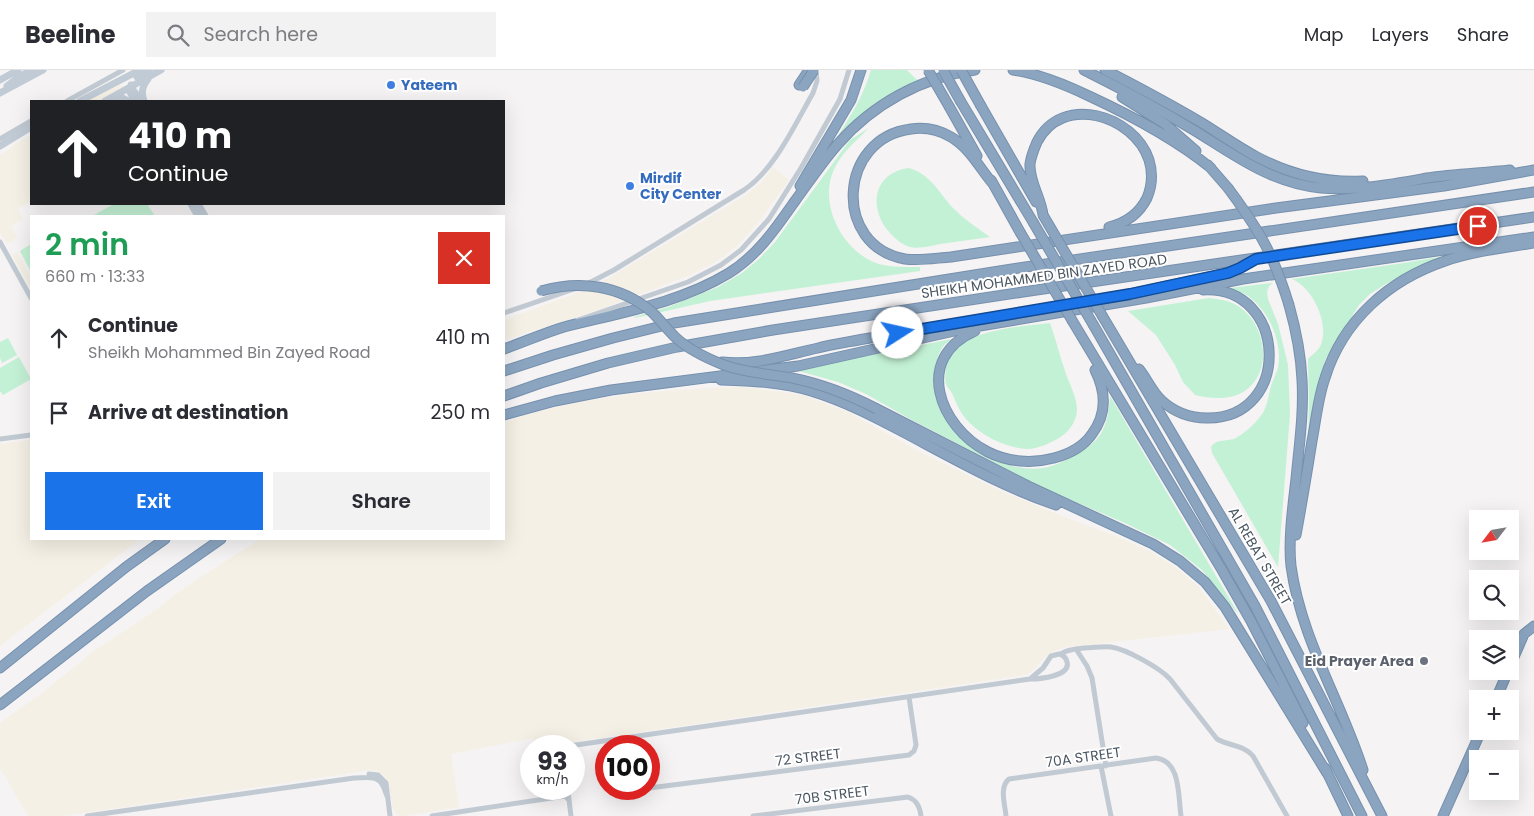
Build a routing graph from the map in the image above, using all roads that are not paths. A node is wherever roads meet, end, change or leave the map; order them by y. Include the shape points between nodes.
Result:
1 (18, 70) edge
2 (31, 70) edge
3 (43, 70) edge
4 (123, 70) edge
5 (140, 70) edge
6 (161, 70) edge
7 (803, 70) edge
8 (813, 70) edge
9 (848, 70) edge
10 (862, 70) edge
11 (928, 70) edge
12 (943, 70) edge
13 (961, 70) edge
14 (975, 70) edge
15 (1013, 70) edge
16 (1077, 70) edge
17 (1084, 70) edge
18 (1105, 70) edge
19 (150, 73) edge
20 (0, 80) edge
21 (119, 81) junction
22 (131, 87) junction
23 (1, 93) edge
24 (69, 100) edge
25 (82, 100) edge
26 (107, 100) edge
27 (126, 100) edge
28 (134, 100) edge
29 (141, 100) edge
30 (142, 100) edge
31 (30, 122) edge
32 (30, 129) edge
33 (30, 132) edge
34 (18, 136) junction
35 (0, 139) edge
36 (0, 146) edge
37 (1211, 168) junction
38 (1534, 169) edge
39 (1428, 178) junction
40 (994, 185) junction
41 (1534, 192) edge
42 (194, 205) edge
43 (787, 213) junction
44 (205, 215) edge
45 (1043, 215) junction
46 (1534, 217) edge
47 (1089, 235) junction
48 (1534, 237) edge
49 (0, 242) edge
50 (1534, 242) edge
51 (1256, 259) junction
52 (541, 291) dead end
53 (30, 296) edge
54 (1146, 298) junction
55 (505, 313) edge
56 (1073, 322) junction
57 (995, 324) junction
58 (563, 328) junction
59 (505, 348) edge
60 (714, 361) junction
61 (1128, 361) junction
62 (505, 371) edge
63 (688, 380) junction
64 (505, 396) edge
65 (505, 415) edge
66 (30, 435) edge
67 (0, 439) edge
68 (1111, 524) junction
69 (165, 540) edge
70 (220, 540) edge
71 (1291, 564) junction
72 (1534, 626) edge
73 (1519, 645) edge
74 (1076, 649) junction
75 (1061, 654) junction
76 (0, 668) edge
77 (1030, 679) junction
78 (910, 696) junction
79 (0, 705) edge
80 (660, 736) edge
81 (1477, 740) edge
82 (1104, 766) junction
83 (1327, 773) junction
84 (660, 787) edge
85 (1368, 790) junction
86 (538, 800) edge
87 (569, 800) edge
88 (817, 808) junction
89 (87, 816) edge
90 (390, 816) edge
91 (432, 816) edge
92 (571, 816) edge
93 (753, 816) edge
94 (818, 816) edge
95 (921, 816) edge
96 (1006, 816) edge
97 (1111, 816) edge
98 (1181, 816) edge
99 (1288, 816) edge
100 (1348, 816) edge
101 (1362, 816) edge
102 (1382, 816) edge
103 (1443, 816) edge

1 - 20 street
2 - 23 street
3 - 23 street
4 - 24 street
5 - 21 street
6 - 19 street
7 - 8 highway, bridge via 800,86
8 - 55 street via 817,81 813,93 768,168 750,185 599,278 569,292
9 - 58 street via 840,98 801,168 769,219 741,250 693,279
10 - 43 highway via 851,100
11 - 40 highway, bridge
12 - 101 highway, AL REBAT STREET, bridge via 1256,606
13 - 45 highway, bridge
14 - 43 highway via 924,83 876,109 838,144
15 - 37 highway via 1052,80 1103,102 1162,134
16 - 37 highway via 1165,124
17 - 39 highway via 1176,120 1251,166 1286,180 1321,188 1340,188
18 - 39 highway via 1257,157 1290,171 1340,181
19 - 22 street
19 - 30 street via 143,86
21 - 22 street
21 - 25 street
22 - 26 street
22 - 28 street
22 - 29 street
26 - 27 street
31 - 35 street
32 - 34 street
33 - 34 street
34 - 36 street
37 - 71 highway, bridge via 1261,237 1277,270 1298,343 1301,426
38 - 39 highway
38 - 47 highway via 1435,188
40 - 47 highway via 967,150 952,137 924,128 905,130 889,135 863,158 854,182 854,208 870,239 886,252 906,259 951,257
40 - 56 highway, bridge
41 - 62 highway, SHEIKH MOHAMMED BIN ZAYED ROAD via 674,323
42 - 44 street
43 - 58 highway via 770,237 747,260 712,283 672,298
45 - 47 highway via 1030,171 1031,157 1040,136 1056,122 1074,115 1114,121 1131,133 1145,150 1151,172 1150,190 1142,206 1128,220
45 - 61 highway, AL REBAT STREET, bridge
46 - 51 highway, SHEIKH MOHAMMED BIN ZAYED ROAD
48 - 54 highway via 1243,279
49 - 53 street
50 - 71 highway via 1458,257 1418,272 1384,293 1350,326 1332,357 1324,380
51 - 60 highway, bridge via 1228,273 1130,294 820,347 755,362
51 - 64 highway, SHEIKH MOHAMMED BIN ZAYED ROAD via 677,347 608,363
52 - 60 highway, bridge via 580,285 618,292 645,307 686,346
54 - 57 highway
54 - 61 highway via 1207,290 1238,298 1255,314 1267,335 1270,360 1266,376 1244,407 1225,416 1202,418 1168,406 1157,396 1138,367
56 - 57 highway via 1102,384 1102,414 1093,433 1079,447 1057,457 1027,462 997,456 971,441 951,418 940,393 940,366 949,348 965,335
56 - 83 highway via 1232,587
57 - 63 highway via 798,366
58 - 59 highway
60 - 68 highway, bridge via 742,370 821,385 849,396
61 - 85 highway, AL REBAT STREET via 1271,601
63 - 65 highway via 574,397
63 - 68 highway via 771,383 822,395 868,414 1014,489
66 - 67 street
68 - 83 highway via 1153,544 1205,582 1236,623
69 - 76 highway
70 - 79 highway via 160,581
71 - 85 highway via 1307,631 1354,743
72 - 73 highway via 1524,634
74 - 75 street
74 - 82 street via 1092,678
74 - 99 street via 1118,648 1167,675 1217,739 1250,752
75 - 77 street via 1051,656 1044,668
75 - 77 street via 1068,663 1064,672
77 - 78 street
78 - 80 street
78 - 84 street, 72 STREET via 916,745 909,755
81 - 103 highway
82 - 96 street, 70A STREET via 1007,781 1003,787
82 - 97 street
82 - 98 street, 70A STREET via 1156,758 1169,763 1175,772
83 - 100 highway
85 - 102 highway, AL REBAT STREET
86 - 91 street
87 - 92 street
88 - 93 street, 70B STREET
88 - 94 street
88 - 95 street, 70B STREET via 906,797 919,805
89 - 90 street via 372,774 386,783

